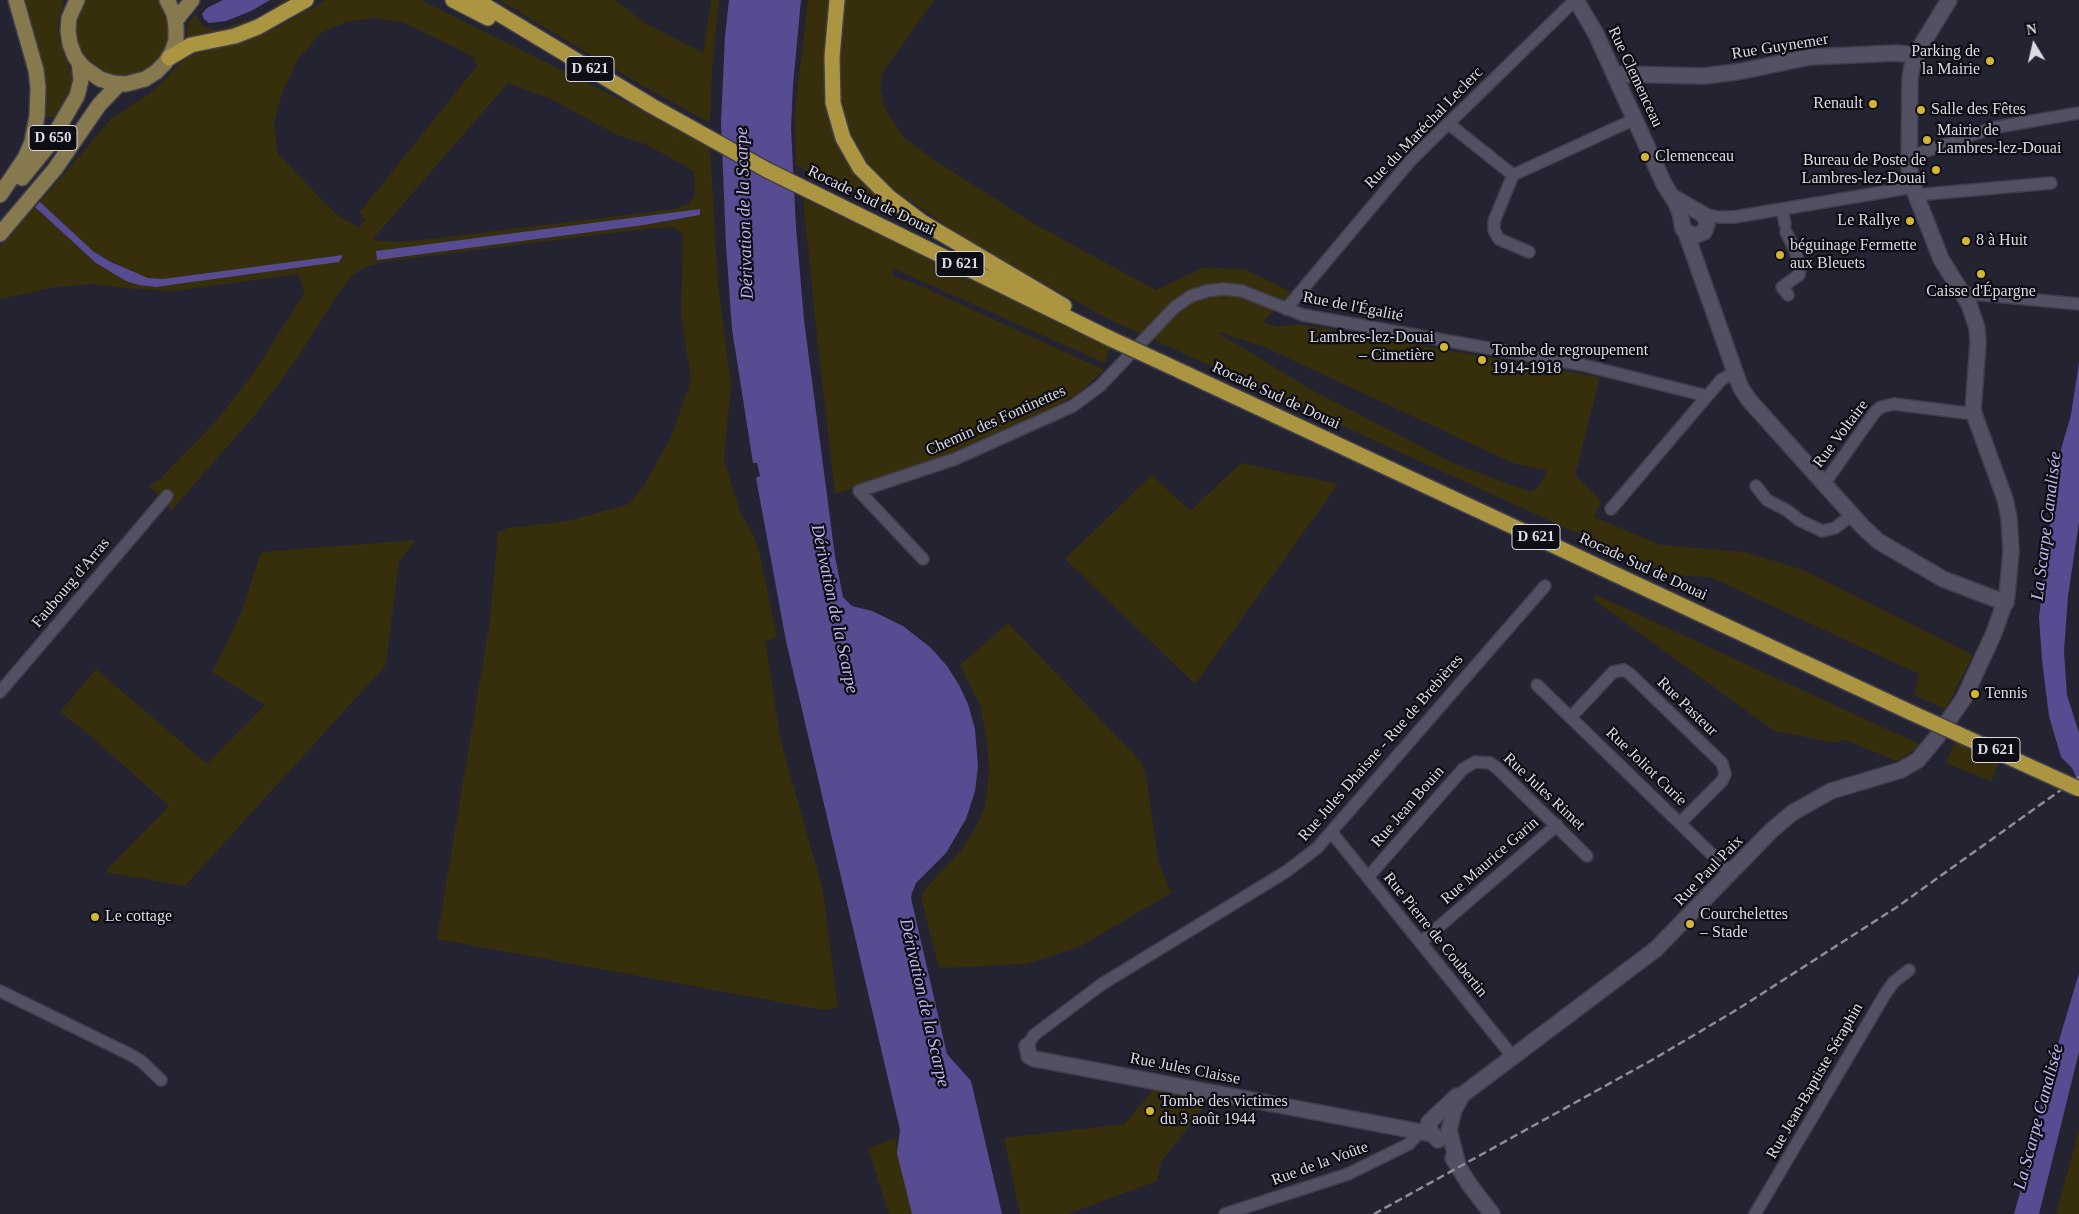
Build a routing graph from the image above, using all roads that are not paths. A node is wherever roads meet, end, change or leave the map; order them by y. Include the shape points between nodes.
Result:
1 (16, 0) edge
2 (167, 0) edge
3 (192, 0) edge
4 (306, 0) edge
5 (454, 0) edge
6 (476, 0) edge
7 (488, 0) edge
8 (837, 0) edge
9 (1575, 0) edge
10 (1949, 0) edge
11 (75, 2) edge
12 (176, 20) junction
13 (1916, 55) junction
14 (169, 58) junction
15 (79, 62) junction
16 (586, 67) junction
17 (1630, 72) junction
18 (119, 84) junction
19 (1624, 94) junction
20 (2079, 112) edge
21 (1635, 119) junction
22 (1449, 124) junction
23 (704, 131) junction
24 (1909, 157) junction
25 (1513, 175) junction
26 (2051, 184) dead end
27 (809, 186) junction
28 (1915, 191) junction
29 (0, 195) edge
30 (1673, 197) junction
31 (0, 202) edge
32 (1782, 209) junction
33 (1700, 212) junction
34 (1734, 217) junction
35 (1684, 227) junction
36 (1704, 232) junction
37 (0, 234) edge
38 (1529, 252) dead end
39 (1700, 272) junction
40 (1962, 293) junction
41 (1788, 295) dead end
42 (2079, 304) edge
43 (1286, 309) junction
44 (1076, 314) junction
45 (1113, 336) junction
46 (1735, 372) junction
47 (1707, 396) junction
48 (1974, 414) junction
49 (1824, 484) junction
50 (1756, 486) dead end
51 (167, 496) dead end
52 (1611, 509) dead end
53 (1852, 514) junction
54 (923, 559) dead end
55 (1545, 586) dead end
56 (2006, 603) junction
57 (1538, 685) dead end
58 (0, 692) edge
59 (1913, 708) junction
60 (1571, 717) junction
61 (1475, 762) joint
62 (2079, 779) edge
63 (2079, 789) edge
64 (1680, 823) junction
65 (1557, 825) junction
66 (1332, 833) junction
67 (1587, 856) dead end
68 (1731, 873) junction
69 (1368, 878) junction
70 (1421, 942) junction
71 (1909, 970) dead end
72 (0, 991) edge
73 (1027, 1046) joint
74 (1512, 1057) junction
75 (161, 1080) dead end
76 (1467, 1091) junction
77 (1449, 1127) junction
78 (1430, 1128) junction
79 (1458, 1165) junction
80 (1226, 1214) edge
81 (1492, 1214) edge
82 (1755, 1214) edge

1 - 29 main road via 36,70 37,116 29,151
2 - 12 main road
3 - 12 main road
4 - 14 highway via 258,27 235,36 191,44
5 - 16 highway
6 - 16 highway, Rocade Sud de Douai / D 621
7 - 23 highway, Rocade Sud de Douai / D 621
8 - 44 highway via 832,57 833,103 843,138 860,168 889,198 922,222
9 - 17 street, Rue Clemenceau via 1599,39
9 - 22 street, Rue du Maréchal Leclerc
10 - 13 street
11 - 15 main road via 68,24 72,51
12 - 14 main road via 176,40
13 - 17 street, Rue Guynemer via 1896,53 1805,58 1712,76
13 - 24 street via 1910,76
14 - 18 main road via 161,68 139,82
15 - 18 main road via 100,79
15 - 31 main road, D 650 via 79,91 72,106 48,146
16 - 23 highway, Rocade Sud de Douai / D 621
17 - 19 street, Rue Clemenceau
17 - 19 street
18 - 37 main road, D 650 via 99,105 56,169
19 - 21 street, Rue Clemenceau
20 - 24 street via 1992,128
21 - 25 street
21 - 30 street, Rue Clemenceau
22 - 25 street
22 - 43 street, Rue du Maréchal Leclerc via 1402,170
23 - 27 highway, Rocade Sud de Douai / D 621
24 - 28 street
25 - 38 street via 1494,221 1494,230 1499,239
26 - 28 street
27 - 44 highway, Rocade Sud de Douai / D 621
27 - 45 highway, Rocade Sud de Douai / D 621 via 851,210
28 - 32 street
28 - 40 street via 1941,259
30 - 33 street, Rue Clemenceau
30 - 35 street, Rue Clemenceau
32 - 34 street
32 - 41 street via 1785,228 1800,269 1799,275 1782,287
33 - 34 street
33 - 35 street via 1687,213
33 - 36 street via 1707,221
34 - 36 street
35 - 36 street via 1694,236
35 - 39 street, Rue Clemenceau
36 - 39 street via 1697,255
39 - 46 street
40 - 42 street
40 - 48 street via 1978,333
43 - 47 street, Rue de l'Égalité via 1303,315 1583,365
43 - 54 street, Chemin des Fontinettes via 1233,290 1215,289 1191,296 1167,314 1100,386 1073,406 956,459 858,492
44 - 45 highway, Rocade Sud de Douai / D 621
45 - 59 highway, Rocade Sud de Douai / D 621
46 - 47 street via 1721,380
46 - 49 street via 1749,400
47 - 52 street
48 - 49 street, Rue Voltaire via 1894,404 1881,407
48 - 56 street, Rue Paul Paix via 2007,508 2011,560
49 - 53 street
50 - 53 street via 1767,500 1822,531 1835,528
51 - 58 street, Faubourg d'Arras
53 - 56 street via 1884,545 1954,584
55 - 66 street, Rue Jules Dhaisne - Rue de Brebières
56 - 68 street, Rue Paul Paix via 1971,685 1918,760 1902,770 1839,788 1806,804 1779,824
57 - 60 street, Rue Joliot Curie
59 - 62 highway, Rocade Sud de Douai / D 621
59 - 63 highway, Rocade Sud de Douai / D 621, bridge
60 - 64 street, Rue Joliot Curie
60 - 64 street, Rue Pasteur via 1613,672 1620,670 1630,674 1722,763 1725,774 1722,781
61 - 65 street, Rue Jules Rimet via 1497,768
61 - 69 street, Rue Jean Bouin via 1463,769
64 - 68 street, Rue Joliot Curie
65 - 67 street, Rue Jules Rimet
65 - 70 street, Rue Maurice Garin
66 - 69 street, Rue Pierre de Coubertin
66 - 73 street, Rue Jules Dhaisne - Rue de Brebières via 1296,865 1102,984 1034,1035
68 - 74 street, Rue Paul Paix via 1656,949
69 - 70 street, Rue Pierre de Coubertin
70 - 74 street, Rue Pierre de Coubertin
71 - 82 street, Rue Jean-Baptiste Séraphin via 1890,986
72 - 75 street via 131,1055
73 - 78 street, Rue Jules Claisse via 1029,1056 1035,1059 1403,1128
74 - 76 street, Rue Paul Paix
76 - 77 street, Rue Paul Paix via 1456,1104
76 - 78 street, Rue Paul Paix via 1457,1097
77 - 78 street via 1444,1117
77 - 79 street
78 - 79 street
78 - 80 street, Rue de la Voûte via 1409,1144 1348,1174
79 - 81 street

